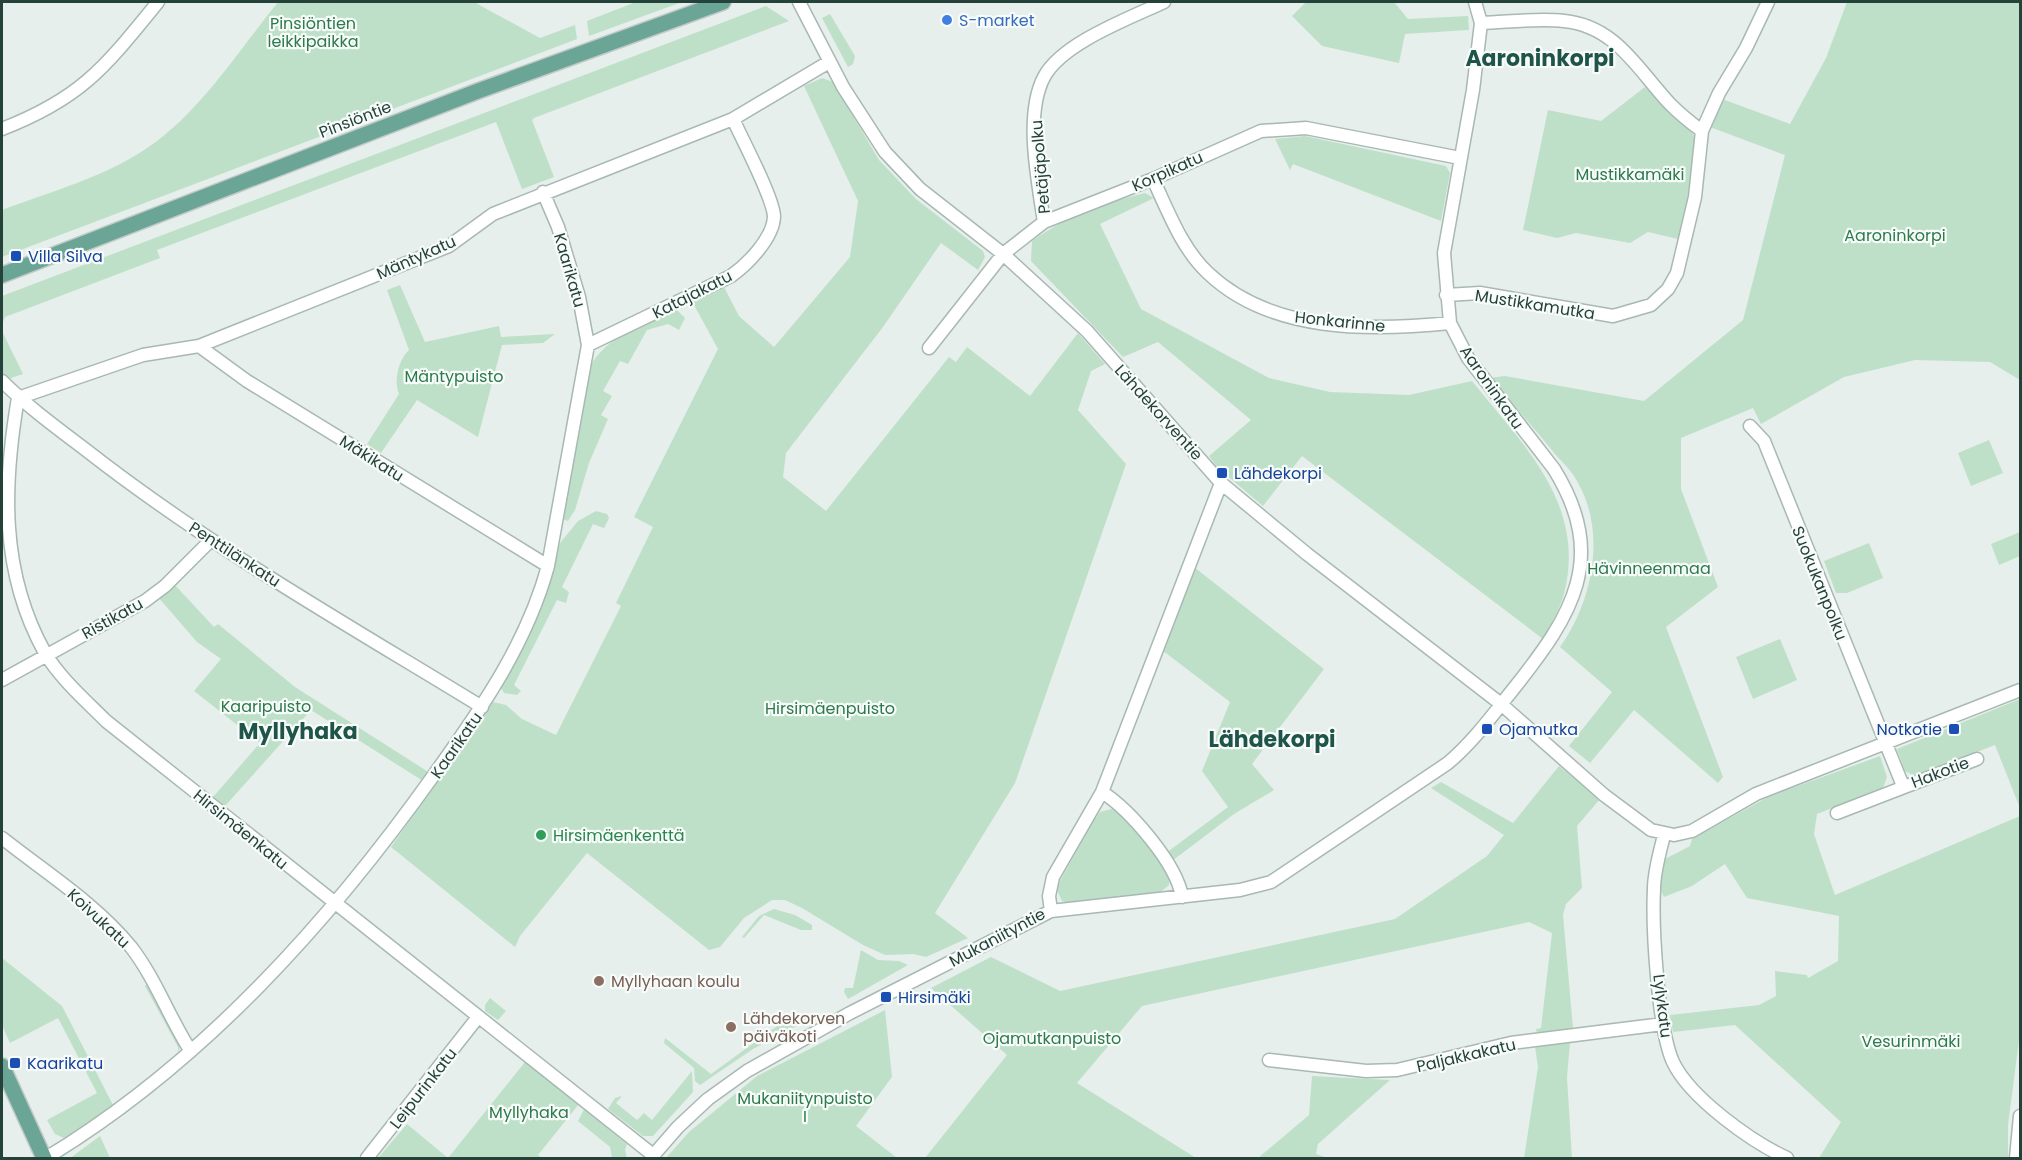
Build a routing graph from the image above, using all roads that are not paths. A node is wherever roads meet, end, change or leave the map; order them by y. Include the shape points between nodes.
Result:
1 (158, 2) edge
2 (723, 2) edge
3 (799, 2) edge
4 (1164, 2) edge
5 (1475, 2) edge
6 (1768, 2) edge
7 (1481, 23) junction
8 (829, 62) junction
9 (733, 119) junction
10 (2, 129) edge
11 (1702, 131) junction
12 (1460, 158) junction
13 (1153, 179) junction
14 (543, 192) junction
15 (1044, 222) junction
16 (1003, 254) junction
17 (2, 275) edge
18 (1446, 295) junction
19 (1450, 323) junction
20 (588, 345) junction
21 (199, 346) junction
22 (929, 348) dead end
23 (2, 381) edge
24 (18, 398) junction
25 (1750, 426) dead end
26 (1221, 483) junction
27 (211, 540) junction
28 (548, 566) junction
29 (46, 654) junction
30 (2, 680) edge
31 (2020, 690) edge
32 (1501, 704) junction
33 (482, 707) junction
34 (1885, 743) junction
35 (1977, 759) dead end
36 (1903, 786) junction
37 (1102, 792) junction
38 (1837, 813) dead end
39 (1664, 835) junction
40 (2, 838) edge
41 (1182, 897) junction
42 (334, 903) junction
43 (1051, 911) junction
44 (478, 1017) junction
45 (1663, 1024) junction
46 (190, 1050) junction
47 (1269, 1060) dead end
48 (2, 1066) edge
49 (2020, 1116) edge
50 (652, 1157) edge
51 (45, 1158) edge
52 (367, 1158) edge
53 (1787, 1158) edge
54 (2016, 1158) edge

1 - 10 street via 108,64 83,87 56,105
2 - 17 main road, Pinsiöntie via 478,91
3 - 8 street, Lähdekorventie
4 - 15 street, Petäjäpolku via 1070,50 1044,76 1035,119 1036,166
5 - 7 street, Aaroninkatu
6 - 11 street, Mustikkamutka
7 - 11 street via 1566,21 1598,30 1624,49 1670,104
7 - 12 street, Aaroninkatu
8 - 9 street, Mäntykatu
8 - 16 street, Lähdekorventie via 873,136 908,177
9 - 14 street, Mäntykatu
9 - 20 street, Katajakatu via 773,210 774,220 766,237 731,276
11 - 18 street, Mustikkamutka via 1695,197 1677,273 1668,289 1651,304 1613,316 1480,293
12 - 13 street, Korpikatu via 1307,128 1286,128 1261,131
12 - 18 street, Aaroninkatu via 1444,253
13 - 15 street, Korpikatu
13 - 19 street, Honkarinne via 1183,242 1206,273 1234,294 1265,309 1310,321 1364,327
14 - 20 street, Kaarikatu via 579,297
14 - 21 street, Mäntykatu via 494,214 449,246
15 - 16 street, Korpikatu
16 - 22 street, Korpikatu
16 - 26 street, Lähdekorventie via 1087,331
18 - 19 street, Aaroninkatu
19 - 32 street, Aaroninkatu via 1468,358 1564,487 1573,505 1580,537 1574,597 1551,642
20 - 28 street, Kaarikatu
21 - 24 street, Mäntykatu via 143,355
21 - 28 street, Mäkikatu via 247,381
23 - 24 street, Penttilänkatu
24 - 27 street, Penttilänkatu via 123,480
24 - 29 street, Hirsimäenkatu via 6,481 9,547 28,618
25 - 34 street, Suokukanpolku via 1764,441
26 - 32 street, Lähdekorventie
26 - 37 street, Mukaniityntie
27 - 29 street, Ristikatu via 145,601
27 - 33 street, Penttilänkatu
28 - 33 street, Kaarikatu via 528,624
29 - 30 street, Ristikatu
29 - 42 street, Hirsimäenkatu via 106,721
31 - 34 street
32 - 39 street, Lähdekorventie via 1604,795 1638,822
32 - 41 street via 1448,763 1271,882
33 - 42 street, Kaarikatu via 391,836
34 - 36 street, Hakotie
34 - 39 street via 1756,794 1692,831
35 - 36 street, Hakotie
36 - 38 street, Hakotie
37 - 41 street via 1136,821 1177,877
37 - 43 street, Mukaniityntie via 1053,877
39 - 45 street, Lylykatu via 1654,888
40 - 46 street, Koivukatu via 121,935 141,961
41 - 43 street
42 - 44 street, Hirsimäenkatu
42 - 46 street, Kaarikatu via 244,1003
43 - 50 street, Mukaniityntie via 870,1002 764,1061 708,1099
44 - 50 street, Hirsimäenkatu
44 - 52 street, Leipurinkatu
45 - 47 street, Paljakkakatu via 1511,1043 1397,1070 1366,1071
45 - 53 street, Lylykatu via 1672,1060 1688,1083 1737,1128
46 - 51 street, Kaarikatu via 113,1113
48 - 51 main road
49 - 54 street

